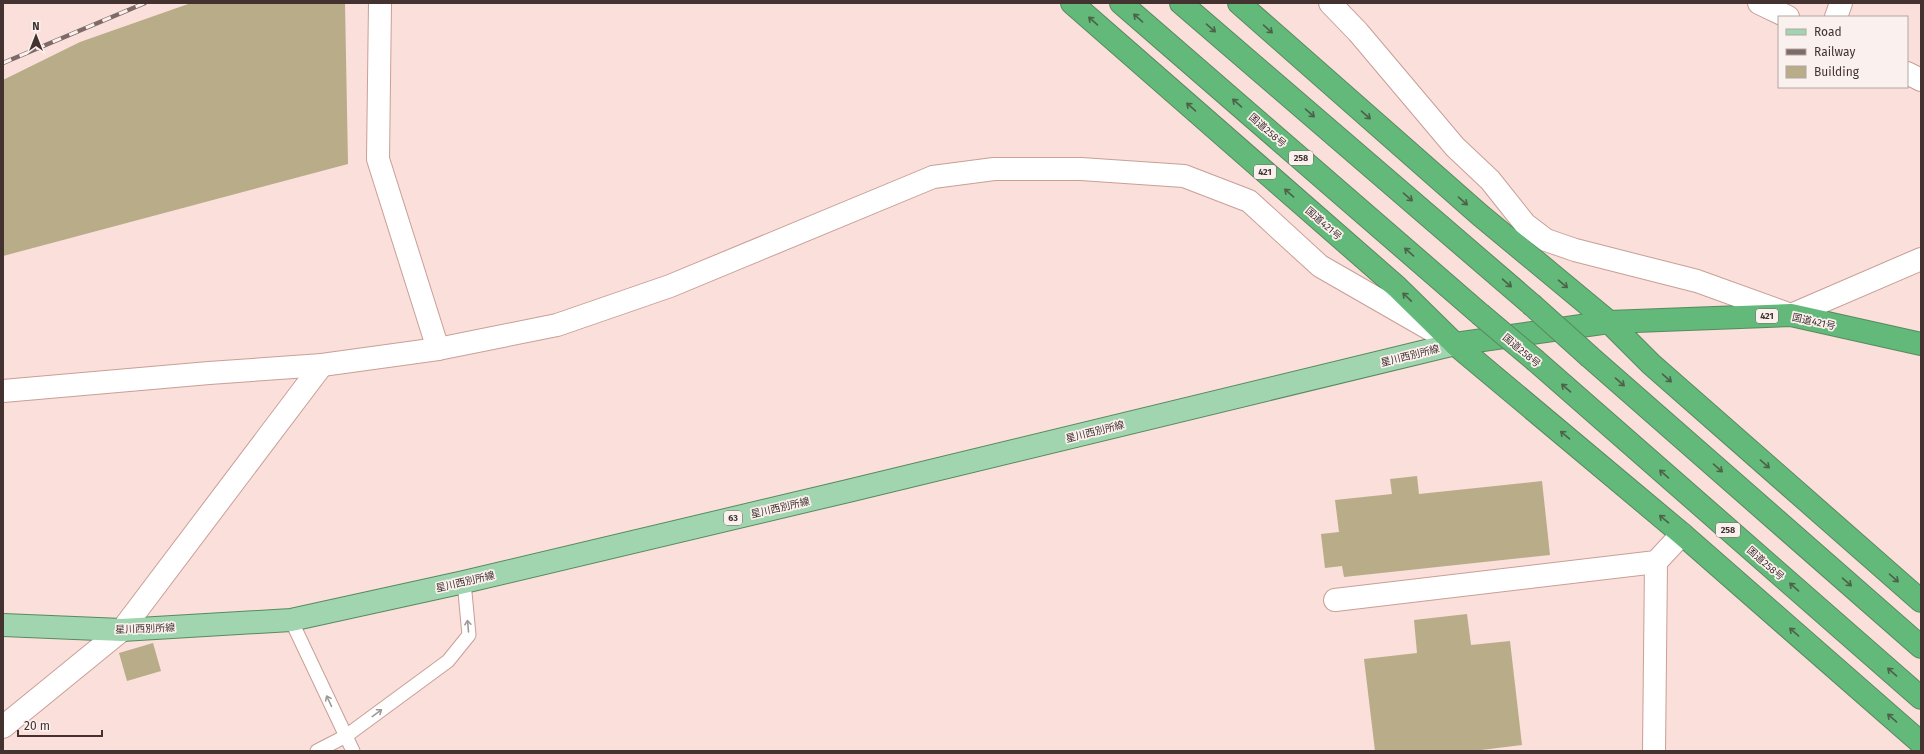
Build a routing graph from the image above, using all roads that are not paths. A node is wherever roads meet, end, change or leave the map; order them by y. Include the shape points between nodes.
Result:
1 (380, 3) edge
2 (1072, 3) edge
3 (1121, 3) edge
4 (1181, 3) edge
5 (1239, 3) edge
6 (1330, 3) edge
7 (1759, 3) edge
8 (1841, 3) edge
9 (1786, 16) edge
10 (1836, 16) edge
11 (1908, 74) edge
12 (1921, 80) edge
13 (1921, 259) edge
14 (1790, 315) junction
15 (1609, 322) junction
16 (1456, 344) junction
17 (1921, 344) edge
18 (438, 349) junction
19 (322, 366) junction
20 (3, 392) edge
21 (1682, 534) junction
22 (1656, 562) junction
23 (464, 582) junction
24 (1335, 600) dead end
25 (1921, 601) edge
26 (291, 620) junction
27 (3, 625) edge
28 (122, 630) junction
29 (1921, 647) edge
30 (1921, 698) edge
31 (3, 727) edge
32 (346, 736) junction
33 (1921, 743) edge
34 (316, 751) edge
35 (353, 751) edge
36 (1654, 751) edge

1 - 18 street via 378,159
16 -> 2 highway, 国道421号 / 421 via 1397,287
30 -> 3 highway, 国道258号 / 258, bridge
4 -> 29 highway, bridge via 1531,304
5 -> 15 highway via 1480,215
6 - 14 street via 1358,32 1455,148 1490,180 1526,224 1546,240 1575,250 1697,281
7 - 9 street
8 - 10 street
11 - 12 street
13 - 14 street
14 - 15 highway, 国道421号 / 421
14 - 17 highway, 国道421号 / 421
15 - 16 highway, 国道421号 / 421
15 -> 25 highway via 1651,364
16 - 18 street via 1320,266 1249,201 1184,176 1081,169 994,169 933,177 670,286 557,325
21 -> 16 highway
16 - 23 main road, 星川西別所線 / 63
18 - 19 street
19 - 20 street via 209,373
19 - 28 street
21 - 22 street
33 -> 21 highway
22 - 24 street
22 - 36 street
23 - 26 main road, 星川西別所線 / 63
32 -> 23 lane via 448,661 469,634
26 - 28 main road, 星川西別所線 / 63
32 -> 26 lane
27 - 28 main road, 星川西別所線 / 63
28 - 31 street
32 - 34 lane
32 - 35 lane

